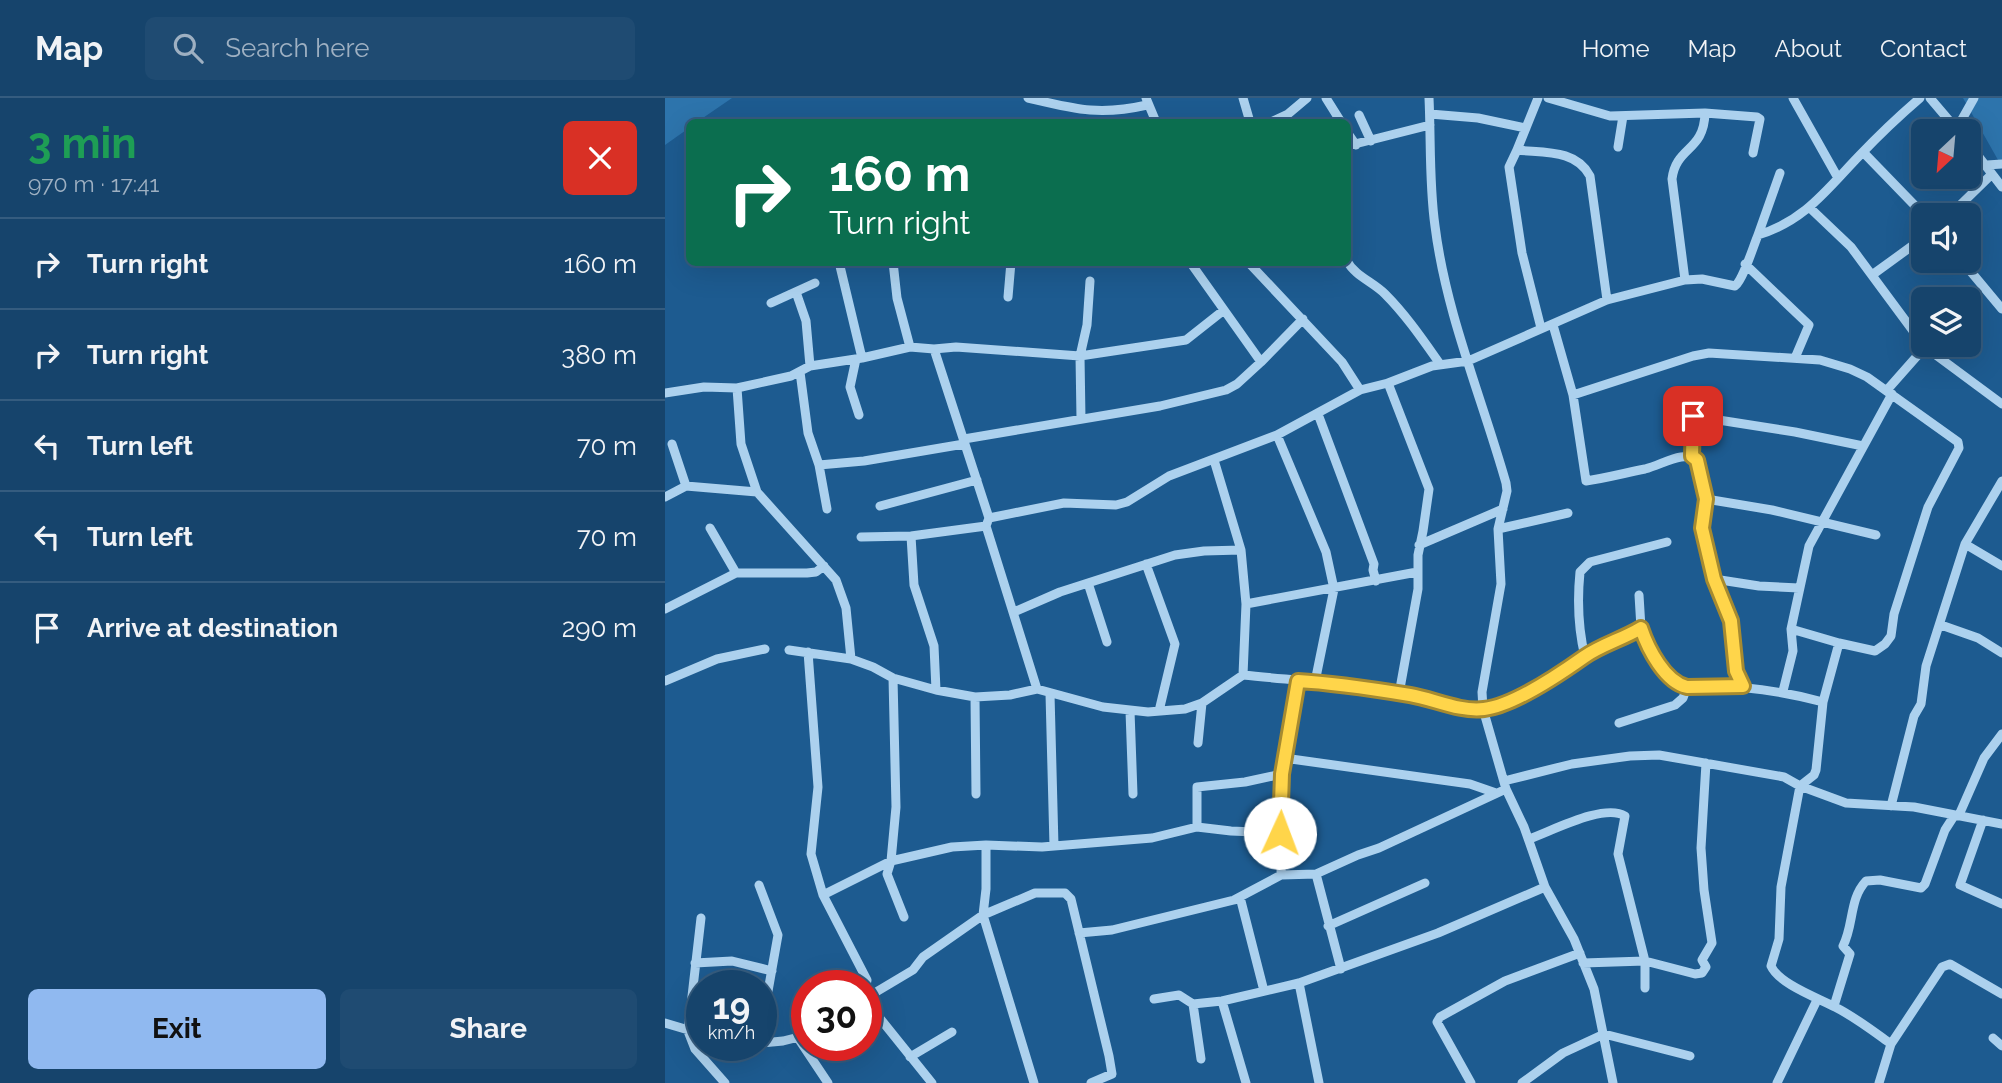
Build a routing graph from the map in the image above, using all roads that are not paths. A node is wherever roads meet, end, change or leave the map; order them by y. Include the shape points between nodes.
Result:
1 (1028, 98) edge
2 (1243, 98) edge
3 (1307, 98) edge
4 (1326, 98) edge
5 (1429, 98) edge
6 (1538, 98) edge
7 (1548, 98) edge
8 (1793, 98) edge
9 (1920, 98) edge
10 (1930, 98) edge
11 (1974, 98) edge
12 (1146, 101) edge
13 (1705, 113) junction
14 (1359, 115) dead end
15 (1623, 116) junction
16 (1155, 119) edge
17 (1249, 119) edge
18 (1277, 119) edge
19 (1339, 119) edge
20 (1947, 119) edge
21 (1963, 119) edge
22 (1430, 120) junction
23 (1526, 128) junction
24 (1371, 141) junction
25 (1352, 146) edge
26 (1618, 147) dead end
27 (1517, 150) junction
28 (1863, 152) junction
29 (1753, 153) dead end
30 (1981, 158) edge
31 (2002, 164) edge
32 (1987, 165) junction
33 (1780, 173) dead end
34 (1993, 174) junction
35 (1838, 178) junction
36 (2002, 187) edge
37 (1912, 203) edge
38 (1963, 203) edge
39 (1810, 208) junction
40 (1758, 235) junction
41 (1911, 247) edge
42 (1745, 264) junction
43 (840, 266) edge
44 (893, 266) edge
45 (1011, 266) edge
46 (1193, 266) edge
47 (1251, 266) edge
48 (1350, 266) edge
49 (1972, 273) edge
50 (1872, 275) junction
51 (1685, 280) junction
52 (1090, 281) dead end
53 (815, 283) dead end
54 (796, 292) junction
55 (1008, 297) dead end
56 (1607, 300) junction
57 (771, 303) dead end
58 (2002, 309) edge
59 (1224, 310) junction
60 (1303, 319) junction
61 (1553, 326) junction
62 (1541, 328) junction
63 (1911, 328) edge
64 (910, 347) junction
65 (934, 349) junction
66 (1080, 356) junction
67 (1917, 357) edge
68 (1939, 357) edge
69 (859, 358) junction
70 (1795, 358) junction
71 (1261, 362) junction
72 (1468, 362) junction
73 (1440, 364) junction
74 (810, 366) junction
75 (800, 372) junction
76 (1388, 383) junction
77 (737, 387) junction
78 (1360, 390) junction
79 (1889, 392) junction
80 (665, 393) edge
81 (1573, 395) junction
82 (2002, 404) edge
83 (1318, 414) junction
84 (859, 415) dead end
85 (1081, 419) junction
86 (1277, 435) junction
87 (964, 442) junction
88 (672, 444) dead end
89 (1863, 446) junction
90 (1692, 456) junction
91 (1214, 460) junction
92 (819, 465) junction
93 (977, 480) junction
94 (2002, 481) edge
95 (686, 486) junction
96 (758, 492) junction
97 (665, 497) edge
98 (1706, 499) junction
99 (880, 506) dead end
100 (827, 509) dead end
101 (1503, 509) junction
102 (1568, 513) dead end
103 (988, 522) junction
104 (1822, 522) junction
105 (710, 528) dead end
106 (1499, 528) junction
107 (1876, 535) dead end
108 (911, 536) junction
109 (862, 537) dead end
110 (1667, 542) dead end
111 (1965, 544) junction
112 (1419, 545) junction
113 (1241, 550) junction
114 (1146, 564) junction
115 (824, 566) junction
116 (2002, 566) edge
117 (1416, 572) junction
118 (736, 573) junction
119 (1714, 579) junction
120 (1376, 581) junction
121 (1088, 583) junction
122 (1799, 588) junction
123 (1334, 589) junction
124 (1639, 595) dead end
125 (1246, 604) junction
126 (665, 610) edge
127 (1014, 612) junction
128 (1941, 625) junction
129 (1641, 628) junction
130 (1791, 629) junction
131 (1107, 642) dead end
132 (1839, 643) junction
133 (765, 649) dead end
134 (789, 650) dead end
135 (808, 652) junction
136 (2002, 653) edge
137 (1585, 657) junction
138 (851, 659) junction
139 (1243, 675) junction
140 (893, 678) junction
141 (665, 681) edge
142 (1298, 681) junction
143 (1315, 682) junction
144 (1743, 686) junction
145 (1687, 687) junction
146 (1037, 689) junction
147 (936, 690) junction
148 (1783, 691) junction
149 (1050, 694) junction
150 (1399, 694) junction
151 (975, 697) junction
152 (1823, 702) junction
153 (1202, 703) junction
154 (1483, 709) junction
155 (1130, 710) junction
156 (1159, 711) junction
157 (1619, 723) dead end
158 (2002, 734) edge
159 (1198, 743) dead end
160 (1284, 758) junction
161 (1706, 763) junction
162 (1282, 774) junction
163 (1505, 785) junction
164 (1800, 786) junction
165 (1496, 793) junction
166 (976, 794) dead end
167 (1133, 794) dead end
168 (1891, 806) junction
169 (1959, 814) junction
170 (1983, 820) junction
171 (2002, 824) edge
172 (1197, 827) junction
173 (1280, 833) junction
174 (1529, 839) junction
175 (986, 845) junction
176 (1054, 846) junction
177 (891, 861) junction
178 (1316, 874) junction
179 (1281, 875) junction
180 (1425, 883) dead end
181 (759, 886) dead end
182 (1545, 887) junction
183 (823, 894) junction
184 (1240, 897) junction
185 (2002, 904) edge
186 (982, 915) junction
187 (904, 917) dead end
188 (701, 918) dead end
189 (1328, 926) junction
190 (1079, 933) junction
191 (1580, 953) junction
192 (1645, 961) junction
193 (695, 962) junction
194 (1583, 963) junction
195 (1341, 969) junction
196 (694, 970) edge
197 (768, 970) edge
198 (772, 970) edge
199 (862, 970) edge
200 (1299, 983) junction
201 (1645, 988) dead end
202 (882, 990) edge
203 (1264, 990) junction
204 (2002, 994) edge
205 (1154, 999) dead end
206 (1817, 1000) junction
207 (1222, 1001) junction
208 (1193, 1004) junction
209 (1833, 1006) junction
210 (882, 1021) edge
211 (665, 1023) edge
212 (686, 1030) edge
213 (952, 1032) dead end
214 (1604, 1034) junction
215 (1993, 1038) dead end
216 (1891, 1044) junction
217 (2002, 1046) edge
218 (1690, 1056) dead end
219 (910, 1057) junction
220 (1202, 1059) dead end
221 (706, 1061) edge
222 (816, 1061) edge
223 (725, 1083) edge
224 (828, 1083) edge
225 (932, 1083) edge
226 (1034, 1083) edge
227 (1091, 1083) edge
228 (1246, 1083) edge
229 (1319, 1083) edge
230 (1471, 1083) edge
231 (1522, 1083) edge
232 (1613, 1083) edge
233 (1777, 1083) edge
234 (1879, 1083) edge

1 - 12 street via 1090,111 1118,111
2 - 17 street
3 - 18 street
4 - 19 street
5 - 22 street
6 - 23 street
7 - 15 street via 1596,114
8 - 35 street
9 - 28 street
10 - 20 street
11 - 21 street
12 - 16 street
13 - 15 street
13 - 29 street via 1760,119
13 - 51 street via 1697,144 1673,168
14 - 24 street
15 - 26 street
22 - 23 street via 1478,118
22 - 24 street
22 - 72 street via 1435,227
23 - 27 street
24 - 25 street
27 - 56 street via 1568,156 1586,168
27 - 62 street via 1511,160 1511,178 1522,253
28 - 35 street
28 - 37 street
30 - 32 street
31 - 32 street
32 - 34 street
33 - 40 street
34 - 36 street
34 - 38 street
35 - 39 street
39 - 40 street via 1790,223
39 - 50 street via 1851,247
40 - 42 street
41 - 50 street
42 - 51 street via 1735,286
42 - 70 street via 1809,325
43 - 69 street
44 - 64 street
45 - 55 street
46 - 59 street
47 - 60 street
48 - 73 street via 1385,293
49 - 58 street
50 - 63 street
51 - 56 street
52 - 66 street
53 - 54 street
54 - 57 street
54 - 74 street via 806,321
56 - 61 street
59 - 66 street via 1186,340
59 - 71 street
60 - 71 street
60 - 78 street
61 - 62 street
61 - 81 street
62 - 72 street
64 - 65 street
64 - 69 street
65 - 66 street
65 - 87 street
66 - 85 street
67 - 79 street
68 - 82 street
69 - 74 street
69 - 84 street via 850,387
70 - 79 street via 1833,362
70 - 81 street via 1701,354
71 - 85 street via 1237,384 1217,393
72 - 73 street
72 - 101 street via 1506,483
73 - 76 street
74 - 75 street
75 - 77 street
75 - 92 street via 808,433
76 - 78 street
76 - 112 street via 1429,489
77 - 80 street
77 - 96 street via 741,444
78 - 83 street
79 - 89 street
79 - 132 street via 1958,442 1959,448 1928,507 1891,636 1874,651
81 - 90 street via 1586,481
83 - 86 street
83 - 120 street via 1374,564
85 - 87 street
86 - 91 street
86 - 123 street via 1326,552
87 - 92 street
87 - 93 street
88 - 95 street
89 - 90 street via 1693,416
89 - 104 street
90 - 98 street via 1697,460
91 - 103 street via 1170,476 1117,505 1064,503
91 - 113 street
92 - 100 street
93 - 99 street
93 - 103 street
94 - 111 street
95 - 96 street
95 - 97 street
96 - 115 street
98 - 104 street
98 - 119 street via 1702,528
101 - 106 street
101 - 112 street
102 - 106 street
103 - 108 street
103 - 127 street
104 - 107 street
104 - 122 street via 1809,546
105 - 118 street
106 - 154 street via 1501,584
108 - 109 street
108 - 147 street via 914,585 934,646
110 - 137 street via 1590,562 1580,572 1577,598
111 - 116 street
111 - 128 street
112 - 117 street
113 - 114 street via 1189,553
113 - 125 street
114 - 121 street
114 - 156 street via 1175,644
115 - 118 street via 807,573
115 - 138 street via 836,580 846,608
117 - 120 street
117 - 150 street via 1418,589
118 - 126 street
119 - 122 street
119 - 144 street via 1731,621 1736,671
120 - 123 street
121 - 127 street
121 - 131 street
122 - 130 street
123 - 125 street
123 - 143 street
124 - 129 street
125 - 139 street
127 - 146 street
128 - 136 street via 1978,638
128 - 168 street via 1926,666 1921,704
129 - 137 street
129 - 145 street via 1667,675
130 - 132 street
130 - 148 street via 1793,651
132 - 152 street
133 - 141 street via 717,659
134 - 135 street
135 - 138 street
135 - 183 street via 818,787 811,854
137 - 154 street via 1528,691
138 - 140 street
139 - 142 street
139 - 153 street
140 - 147 street
140 - 177 street via 896,795
142 - 143 street
142 - 160 street
143 - 150 street
144 - 145 street
144 - 148 street
145 - 157 street via 1675,705
146 - 149 street
146 - 151 street
147 - 151 street
148 - 152 street
149 - 155 street
149 - 176 street
150 - 154 street
151 - 166 street
152 - 164 street via 1816,770
153 - 156 street
153 - 159 street
154 - 163 street
155 - 156 street
155 - 167 street
158 - 169 street via 1984,758
160 - 162 street
160 - 165 street via 1470,784
161 - 163 street via 1659,755 1630,756 1572,764
161 - 164 street via 1784,777
161 - 192 street via 1701,848 1712,943 1702,960 1706,967 1695,974
162 - 172 street via 1197,787
162 - 173 street
163 - 165 street
163 - 174 street
164 - 168 street via 1846,803
164 - 206 street via 1781,887 1779,939 1771,966
165 - 178 street
168 - 169 street
169 - 170 street
169 - 209 street via 1945,830 1921,888 1880,880 1866,881 1859,889 1843,946 1850,954
170 - 171 street
170 - 185 street via 1960,885
172 - 173 street
172 - 176 street via 1153,838
173 - 179 street
174 - 182 street
174 - 192 street via 1602,812 1625,817 1618,855
175 - 176 street
175 - 177 street via 952,847
175 - 186 street
177 - 183 street
177 - 187 street via 887,874
178 - 179 street
178 - 189 street
179 - 184 street
180 - 189 street
181 - 198 street via 778,935
182 - 191 street
182 - 195 street
183 - 199 street
184 - 190 street via 1112,930
184 - 203 street
186 - 190 street via 1035,893 1065,892
186 - 202 street
186 - 226 street
188 - 193 street
189 - 195 street
190 - 227 street via 1112,1074
191 - 194 street
191 - 230 street via 1505,981 1440,1017 1437,1022
192 - 194 street
192 - 201 street
193 - 196 street
193 - 197 street via 731,961
194 - 214 street
195 - 200 street
200 - 203 street
200 - 229 street
203 - 207 street
204 - 216 street via 1945,964
205 - 208 street via 1179,995
206 - 209 street
206 - 233 street
207 - 208 street
207 - 228 street
208 - 220 street
209 - 216 street
210 - 219 street
211 - 212 street
213 - 219 street
214 - 218 street
214 - 231 street via 1563,1053
214 - 232 street
215 - 217 street
216 - 234 street
219 - 225 street
221 - 223 street
222 - 224 street

